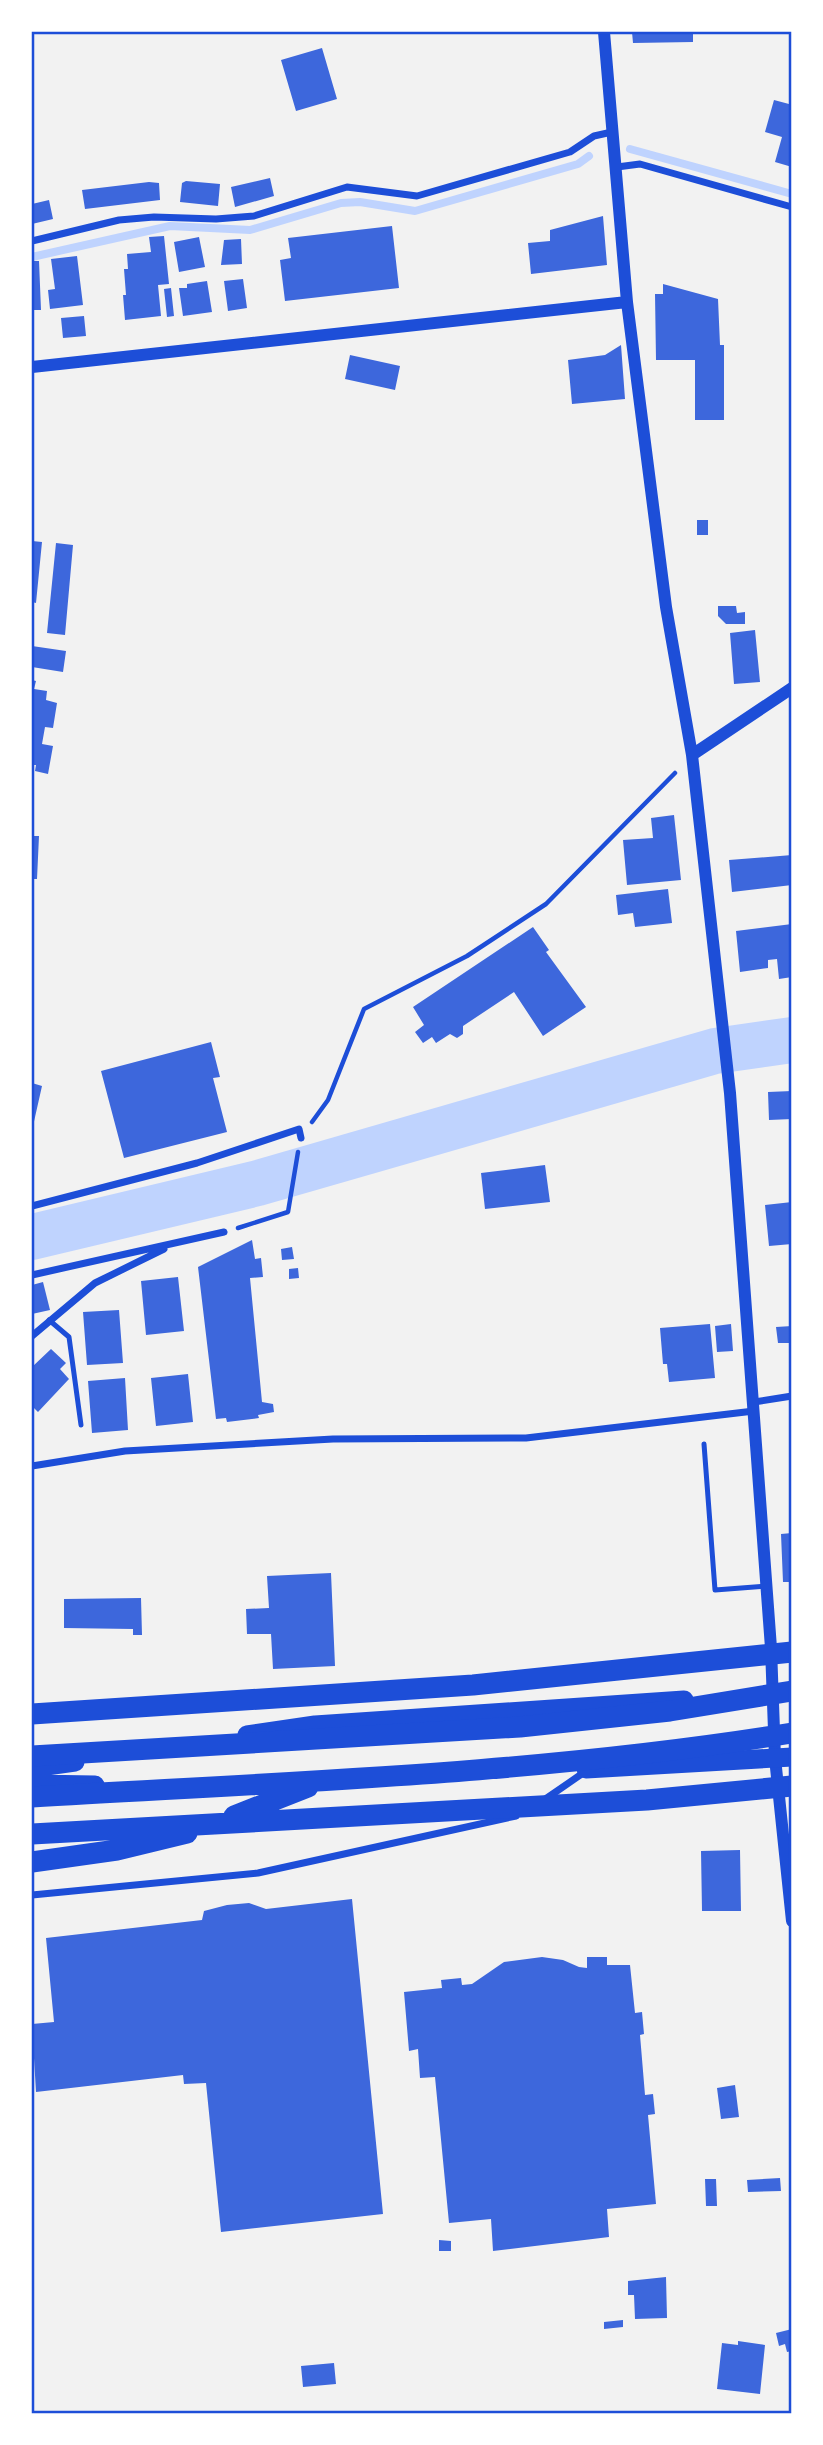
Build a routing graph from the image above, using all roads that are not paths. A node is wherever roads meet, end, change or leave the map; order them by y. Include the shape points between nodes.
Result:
1 (604, 32) edge
2 (612, 132) junction
3 (617, 167) junction
4 (792, 207) edge
5 (32, 242) edge
6 (627, 302) junction
7 (32, 367) edge
8 (792, 688) edge
9 (692, 755) junction
10 (301, 1138) road end
11 (32, 1206) edge
12 (224, 1232) road end
13 (174, 1244) junction
14 (32, 1275) edge
15 (49, 1320) junction
16 (32, 1336) edge
17 (792, 1396) edge
18 (754, 1406) junction
19 (81, 1425) dead end
20 (704, 1444) dead end
21 (32, 1466) edge
22 (766, 1586) junction
23 (792, 1652) edge
24 (786, 1692) edge
25 (32, 1714) edge
26 (792, 1733) edge
27 (32, 1756) edge
28 (783, 1757) edge
29 (32, 1768) edge
30 (590, 1769) junction
31 (32, 1784) edge
32 (792, 1786) edge
33 (308, 1787) junction
34 (32, 1797) edge
35 (32, 1834) edge
36 (32, 1863) edge
37 (32, 1895) edge
38 (792, 1921) edge

1 - 2 street
2 - 3 street
2 - 5 street via 594,136 570,152 417,196 347,187 254,216 119,220
3 - 4 street via 640,164
3 - 6 street
6 - 7 street
6 - 9 street via 666,607
8 - 9 street
9 - 18 street via 730,1093
10 - 11 street via 299,1129 197,1163
12 - 13 street
13 - 14 street
13 - 15 street via 95,1283
15 - 16 street
15 - 19 lane via 69,1337
17 - 18 street
18 - 21 street via 526,1438 305,1441 125,1451
18 - 22 street
20 - 22 lane via 715,1590
22 - 24 street
23 - 25 highway via 473,1685
24 - 27 highway via 670,1711 520,1727
24 - 28 street
24 - 29 highway via 315,1725
26 - 34 highway via 677,1752 522,1768
28 - 30 highway
28 - 38 street
30 - 33 highway
30 - 37 street via 521,1815 258,1873
31 - 33 highway
32 - 35 highway via 647,1800
33 - 36 highway via 181,1836

